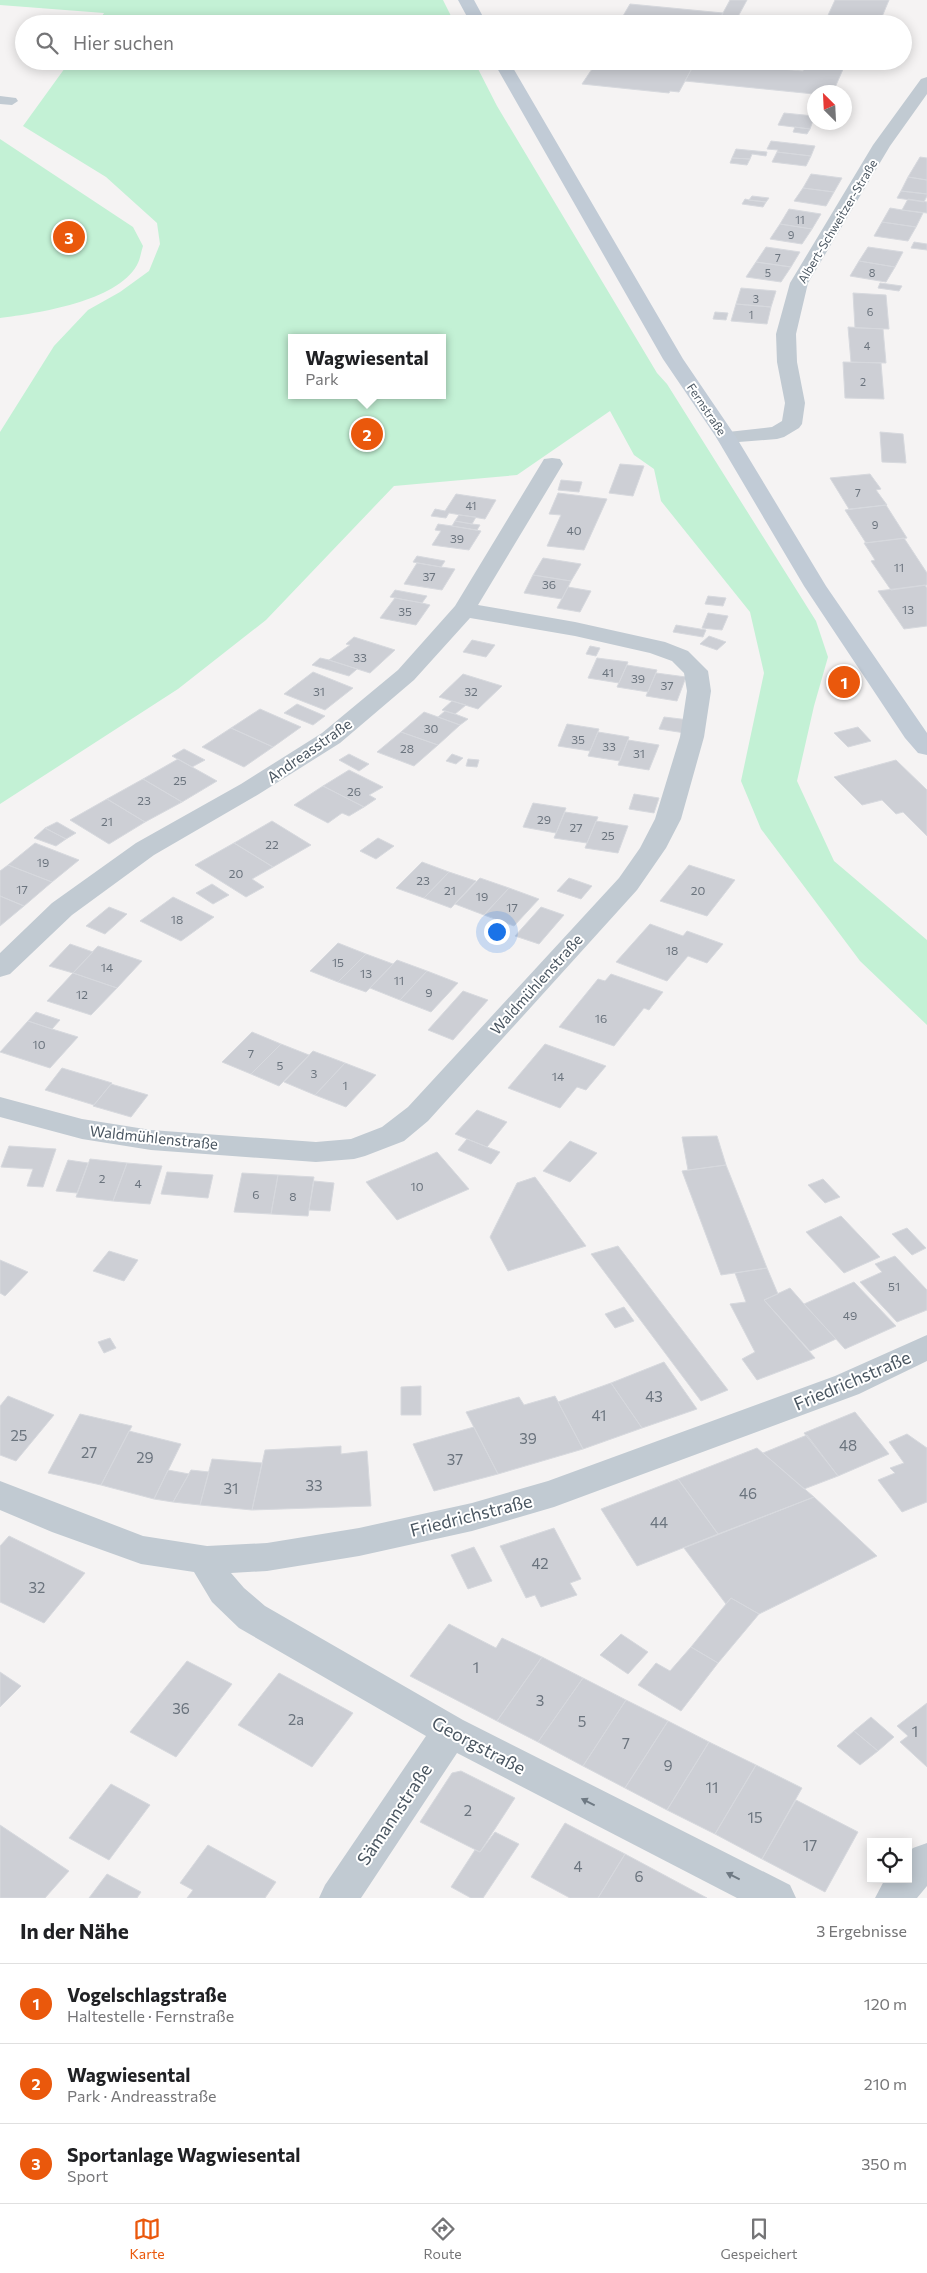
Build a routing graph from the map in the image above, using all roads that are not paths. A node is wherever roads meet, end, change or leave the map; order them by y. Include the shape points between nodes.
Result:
1 (466, 0) edge
2 (474, 15) edge
3 (505, 70) edge
4 (927, 82) edge
5 (726, 437) junction
6 (552, 464) dead end
7 (464, 610) junction
8 (927, 748) edge
9 (0, 968) edge
10 (0, 1106) edge
11 (927, 1347) edge
12 (0, 1495) edge
13 (207, 1560) junction
14 (450, 1731) junction
15 (927, 1861) edge
16 (912, 1875) edge
17 (905, 1883) edge
18 (339, 1898) edge
19 (776, 1898) edge
20 (895, 1898) edge

1 - 2 main road
3 - 5 main road, Fernstraße via 659,334
4 - 5 street, Albert-Schweitzer-Straße via 882,145 799,283 786,334 787,362 795,403 792,424 777,433
5 - 8 main road, Fernstraße via 815,586 914,734
6 - 7 street, Andreasstraße
7 - 9 street, Andreasstraße via 406,675 331,738 145,849 62,909
7 - 10 street, Waldmühlenstraße via 657,647 680,656 696,671 699,691 692,737 668,819 648,855 628,884 418,1114 393,1134 354,1149 316,1152 151,1140 82,1129
11 - 13 street, Friedrichstraße via 847,1385 545,1496 472,1517 359,1542 267,1556
12 - 13 street, Friedrichstraße via 142,1550
13 - 14 street, Georgstraße via 211,1575 225,1594 252,1617
14 - 18 street, Sämannstraße
19 -> 14 street, Georgstraße
15 - 16 street
17 - 20 street

